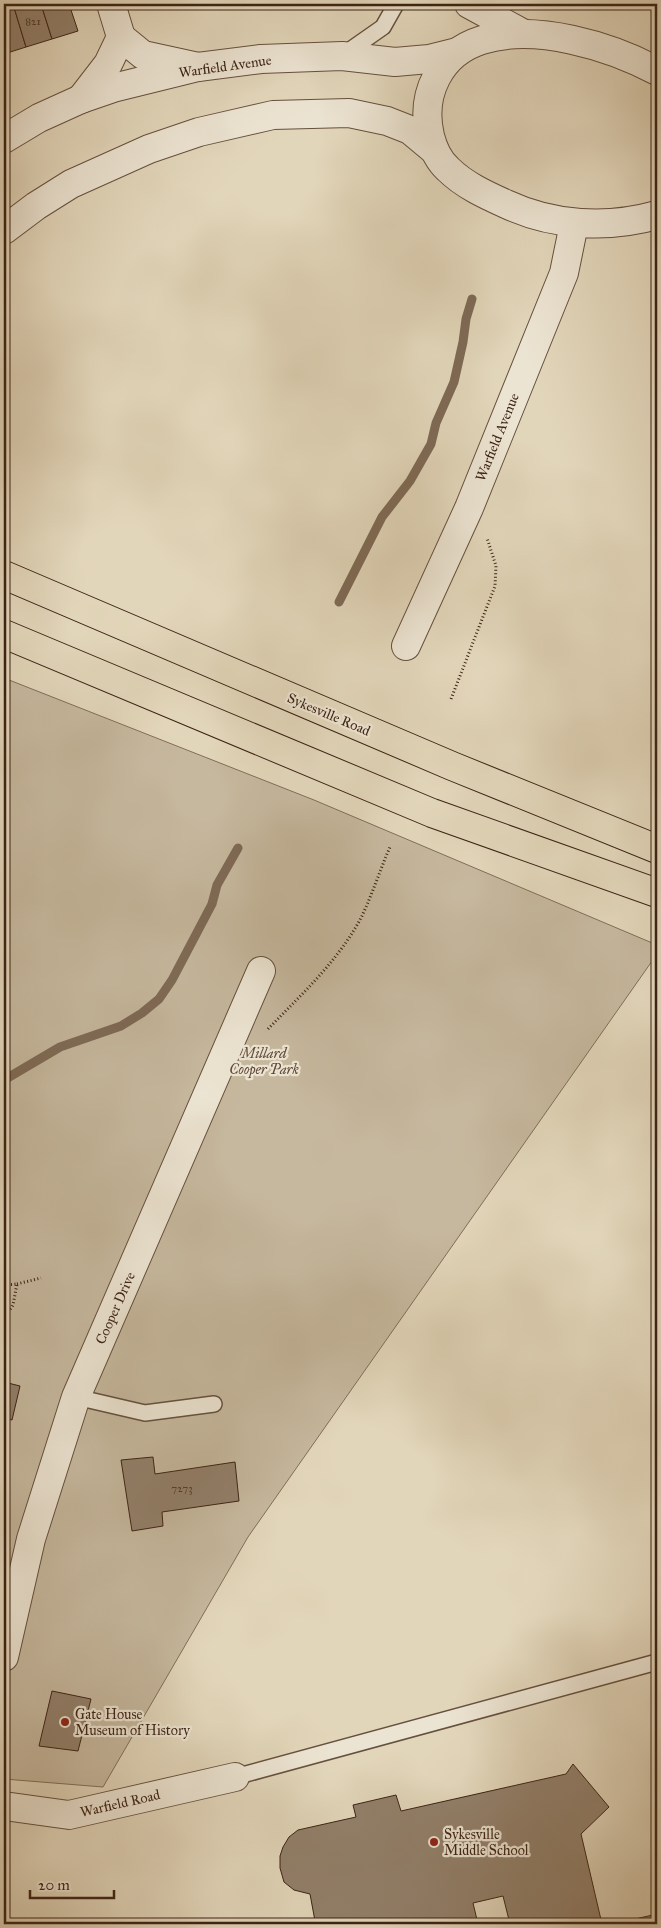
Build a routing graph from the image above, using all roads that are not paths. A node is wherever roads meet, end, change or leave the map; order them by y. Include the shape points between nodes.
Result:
1 (111, 4) edge
2 (396, 4) edge
3 (470, 4) edge
4 (524, 34) junction
5 (121, 38) junction
6 (457, 52) junction
7 (342, 56) junction
8 (198, 68) junction
9 (657, 70) edge
10 (81, 99) junction
11 (4, 139) edge
12 (434, 150) junction
13 (657, 215) edge
14 (574, 224) junction
15 (4, 230) edge
16 (4, 566) edge
17 (4, 575) edge
18 (39, 590) junction
19 (4, 634) edge
20 (406, 646) dead end
21 (657, 849) edge
22 (657, 893) edge
23 (261, 971) dead end
24 (76, 1397) junction
25 (214, 1404) dead end
26 (4, 1657) edge
27 (657, 1662) edge
28 (235, 1777) joint
29 (4, 1806) edge

1 - 5 street
2 - 7 lane via 383,27
3 - 4 street
4 - 6 street via 482,40
4 - 9 street via 571,39 619,53
5 - 8 street via 143,55
5 - 10 street via 108,64
6 - 7 street, Warfield Avenue via 395,62
6 - 12 street via 439,70 427,99 427,121
7 - 8 street, Warfield Avenue via 260,59
8 - 10 street, Warfield Avenue via 112,88
10 - 11 street, Warfield Avenue via 39,118
12 - 14 street via 447,169 480,192 526,214
12 - 15 street via 410,130 387,120 349,113 273,115 199,132 150,149 71,184
13 - 14 street via 631,223
14 - 20 street, Warfield Avenue via 564,273 469,508
16 - 18 main road
17 - 18 main road, Sykesville Road
18 - 21 main road, Sykesville Road via 452,766
19 - 22 main road via 432,813
23 - 24 street, Cooper Drive
24 - 25 lane via 145,1413
24 - 26 street, Cooper Drive via 31,1538
27 - 28 lane
28 - 29 street, Warfield Road via 69,1815

